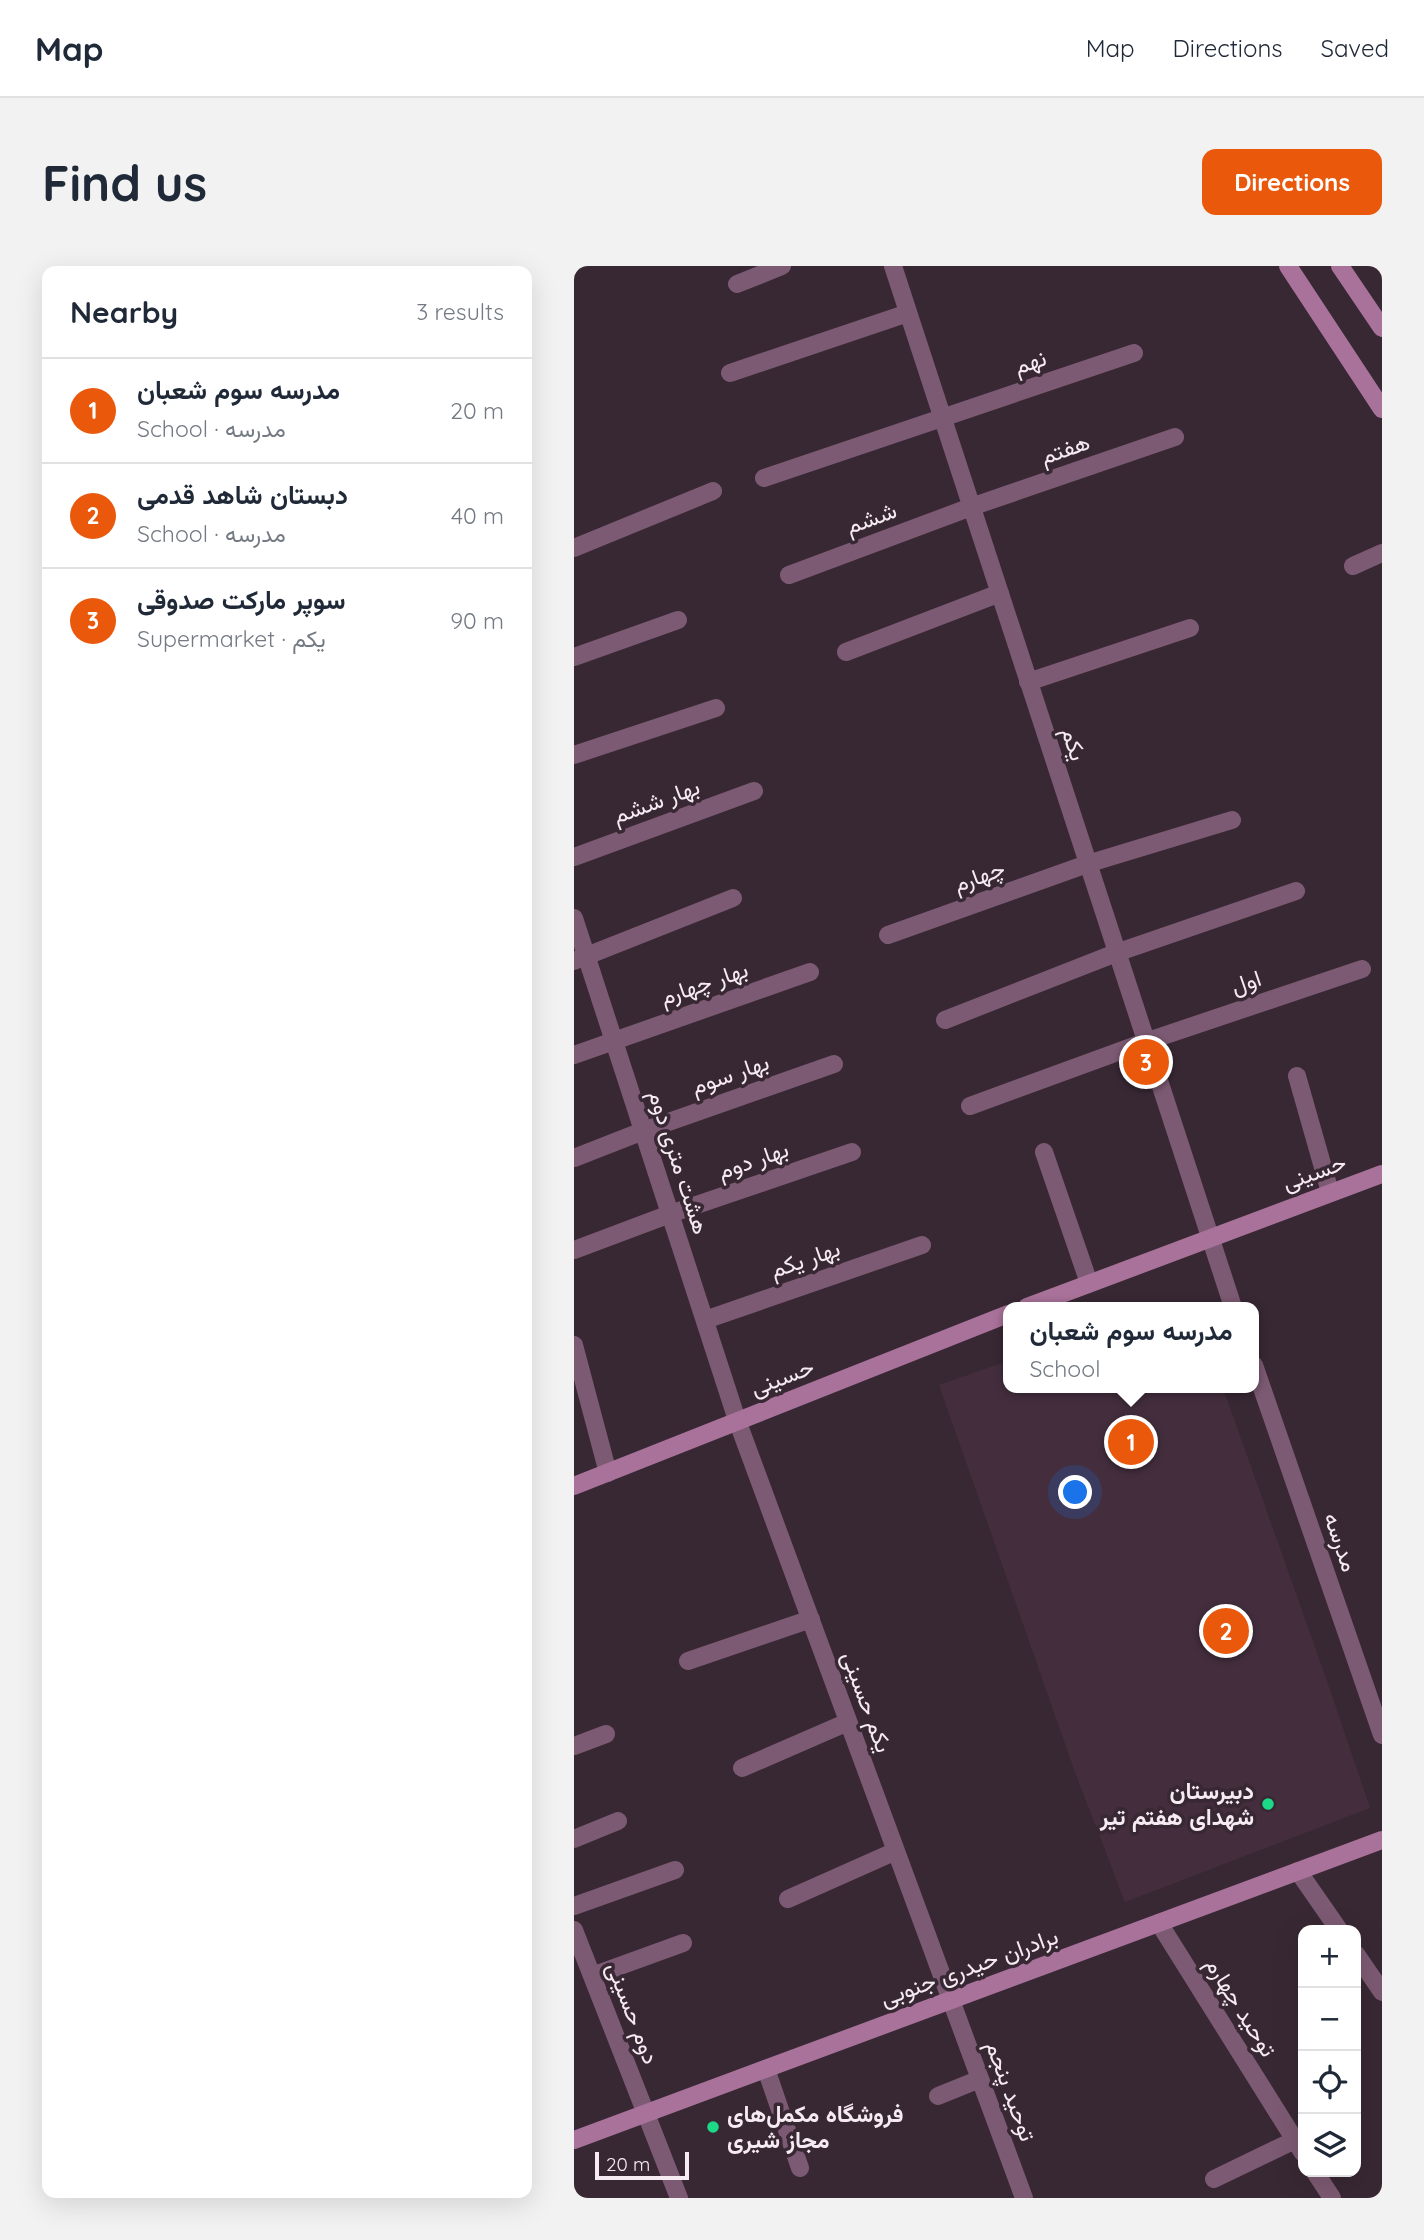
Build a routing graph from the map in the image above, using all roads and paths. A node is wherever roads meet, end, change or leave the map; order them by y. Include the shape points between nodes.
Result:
1 (782, 266) edge
2 (893, 266) edge
3 (1289, 266) edge
4 (1340, 266) edge
5 (737, 284) dead end
6 (908, 313) junction
7 (1382, 328) edge
8 (1134, 353) dead end
9 (730, 373) dead end
10 (1382, 409) edge
11 (942, 418) junction
12 (1175, 437) dead end
13 (764, 478) dead end
14 (713, 491) dead end
15 (971, 508) junction
16 (574, 548) edge
17 (1382, 552) edge
18 (1353, 566) dead end
19 (789, 575) dead end
20 (1000, 593) junction
21 (678, 620) dead end
22 (1190, 628) dead end
23 (846, 653) dead end
24 (574, 657) edge
25 (1028, 682) junction
26 (716, 708) dead end
27 (574, 755) edge
28 (754, 791) dead end
29 (1232, 820) dead end
30 (574, 857) edge
31 (1087, 864) junction
32 (1296, 891) dead end
33 (733, 898) dead end
34 (574, 918) edge
35 (888, 935) dead end
36 (1116, 953) junction
37 (580, 959) edge
38 (1362, 969) dead end
39 (810, 972) dead end
40 (945, 1020) dead end
41 (614, 1040) junction
42 (1145, 1042) junction
43 (574, 1055) edge
44 (834, 1064) dead end
45 (1297, 1076) dead end
46 (970, 1106) dead end
47 (643, 1131) junction
48 (852, 1152) dead end
49 (1044, 1152) dead end
50 (574, 1158) edge
51 (1382, 1174) edge
52 (1331, 1192) junction
53 (670, 1214) junction
54 (1209, 1237) junction
55 (922, 1245) dead end
56 (574, 1250) edge
57 (1089, 1283) junction
58 (1040, 1302) edge
59 (1231, 1302) edge
60 (1003, 1316) edge
61 (705, 1320) junction
62 (574, 1345) edge
63 (1259, 1380) edge
64 (737, 1420) junction
65 (608, 1473) junction
66 (574, 1486) edge
67 (811, 1619) junction
68 (688, 1661) dead end
69 (848, 1722) junction
70 (606, 1734) dead end
71 (1382, 1735) edge
72 (574, 1746) edge
73 (742, 1768) dead end
74 (618, 1821) dead end
75 (574, 1839) edge
76 (1382, 1840) edge
77 (896, 1851) junction
78 (675, 1870) dead end
79 (1298, 1871) junction
80 (788, 1899) dead end
81 (574, 1906) edge
82 (1159, 1923) junction
83 (1336, 1925) edge
84 (574, 1930) edge
85 (683, 1943) dead end
86 (1361, 1961) edge
87 (592, 1976) junction
88 (1382, 1992) edge
89 (951, 2000) junction
90 (766, 2069) junction
91 (980, 2079) junction
92 (938, 2096) dead end
93 (646, 2114) junction
94 (574, 2140) edge
95 (1298, 2145) edge
96 (1298, 2147) edge
97 (800, 2168) dead end
98 (1318, 2177) edge
99 (1214, 2179) dead end
100 (679, 2198) edge
101 (1024, 2198) edge
102 (1332, 2198) edge

1 - 5 street
2 - 6 street, یکم
3 - 10 street
4 - 7 street
6 - 9 street
6 - 11 street, یکم
8 - 11 street, نهم
11 - 13 street, نهم
11 - 15 street, یکم
12 - 15 street, هفتم
14 - 16 street
15 - 19 street, ششم
15 - 20 street, یکم
17 - 18 street
20 - 23 street
20 - 25 street, یکم
21 - 24 street
22 - 25 street
25 - 31 street, یکم
26 - 27 street
28 - 30 street, بهار ششم
29 - 31 street, چهارم
31 - 35 street, چهارم
31 - 36 street, یکم
32 - 36 street
33 - 37 street
34 - 37 street, هشت متری دوم
36 - 40 street
36 - 42 street, یکم
37 - 41 street, هشت متری دوم
38 - 42 street, اول
39 - 41 street, بهار چهارم
41 - 43 street, بهار چهارم
41 - 47 street, هشت متری دوم
42 - 46 street, اول
42 - 54 street, یکم
44 - 47 street, بهار سوم
45 - 52 street
47 - 50 street, بهار سوم
47 - 53 street, هشت متری دوم
48 - 53 street, بهار دوم
49 - 57 street
51 - 52 street, حسینی
52 - 54 street, حسینی
53 - 56 street, بهار دوم
53 - 61 street, هشت متری دوم
54 - 57 street, حسینی
54 - 59 street
55 - 61 street, بهار یکم
57 - 58 street, حسینی
60 - 64 street, حسینی
61 - 64 street, هشت متری دوم
62 - 65 street
63 - 71 street, مدرسه
64 - 65 street, حسینی
64 - 67 street, یکم حسینی
65 - 66 street, حسینی
67 - 68 street
67 - 69 street, یکم حسینی
69 - 73 street
69 - 77 street, یکم حسینی
70 - 72 street
74 - 75 street
76 - 79 street, برادران حیدری جنوبی
77 - 80 street
77 - 89 street, یکم حسینی
78 - 81 street
79 - 82 street, برادران حیدری جنوبی
79 - 83 street
82 - 89 street, برادران حیدری جنوبی
82 - 95 street, توحید چهارم
84 - 87 street, دوم حسینی
85 - 87 street
86 - 88 street
87 - 93 street, دوم حسینی
89 - 90 street, برادران حیدری جنوبی
89 - 91 street, توحید پنجم
90 - 93 street, برادران حیدری جنوبی
90 - 97 street
91 - 92 street
91 - 101 street, توحید پنجم
93 - 94 street, برادران حیدری جنوبی
93 - 100 street, دوم حسینی
96 - 99 street
98 - 102 street

